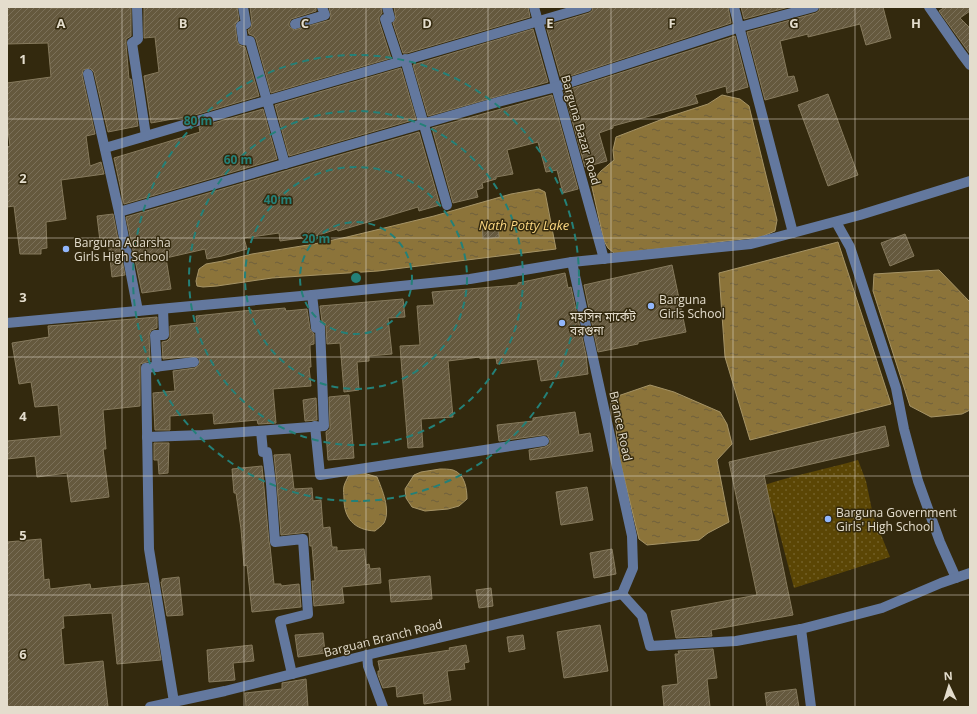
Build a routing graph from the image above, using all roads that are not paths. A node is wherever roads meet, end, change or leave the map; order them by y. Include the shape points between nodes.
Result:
1 (137, 7) edge
2 (242, 7) edge
3 (322, 7) edge
4 (387, 7) edge
5 (534, 7) edge
6 (588, 7) edge
7 (734, 7) edge
8 (814, 7) edge
9 (929, 7) edge
10 (537, 21) junction
11 (295, 24) dead end
12 (740, 27) junction
13 (402, 60) junction
14 (970, 65) edge
15 (88, 74) dead end
16 (556, 87) junction
17 (268, 101) junction
18 (424, 125) junction
19 (146, 136) junction
20 (105, 148) junction
21 (286, 164) junction
22 (970, 181) edge
23 (447, 205) dead end
24 (120, 212) junction
25 (836, 222) junction
26 (793, 233) junction
27 (604, 259) junction
28 (572, 262) junction
29 (312, 295) junction
30 (163, 309) junction
31 (138, 311) junction
32 (7, 323) edge
33 (194, 362) dead end
34 (157, 367) junction
35 (315, 426) junction
36 (261, 431) junction
37 (147, 437) junction
38 (544, 441) dead end
39 (970, 573) edge
40 (956, 578) junction
41 (622, 594) junction
42 (801, 629) junction
43 (367, 655) junction
44 (292, 674) junction
45 (174, 702) junction
46 (150, 707) edge
47 (383, 707) edge
48 (811, 707) edge

1 - 19 street via 138,38 132,43
2 - 17 street via 246,24 241,26 243,40 250,41
3 - 11 street via 325,15
4 - 13 street via 390,18 385,19
5 - 10 street, Barguna Bazar Road
6 - 10 street
7 - 12 street
8 - 12 street
9 - 14 street
10 - 13 street
10 - 16 street, Barguna Bazar Road
12 - 16 street
12 - 26 street
13 - 17 street
13 - 18 street
15 - 20 street
16 - 18 street
16 - 27 street, Barguna Bazar Road
17 - 19 street
17 - 21 street
18 - 21 street
18 - 23 street
19 - 20 street
20 - 24 street
21 - 24 street
22 - 25 street
24 - 31 street
25 - 26 street
25 - 40 street via 850,247 896,388 918,481
26 - 27 street via 751,244
27 - 28 street
28 - 29 street via 470,279
28 - 41 street, Brance Road via 632,536 633,568
29 - 30 street
29 - 35 street via 316,328 320,327 324,426
30 - 31 street
30 - 34 street via 164,335 155,335
31 - 32 street
33 - 34 street
34 - 37 street via 146,368
35 - 36 street
35 - 38 street via 320,475
36 - 37 street
36 - 44 street via 263,452 267,452 275,542 302,539 308,614 280,621
37 - 45 street via 149,549
39 - 40 street
40 - 42 street via 882,608
41 - 42 street via 642,616 650,646 736,641
41 - 43 street, Barguan Branch Road
42 - 48 street
43 - 44 street, Barguan Branch Road
43 - 47 street via 368,666
44 - 45 street, Barguan Branch Road
45 - 46 street, Barguan Branch Road

